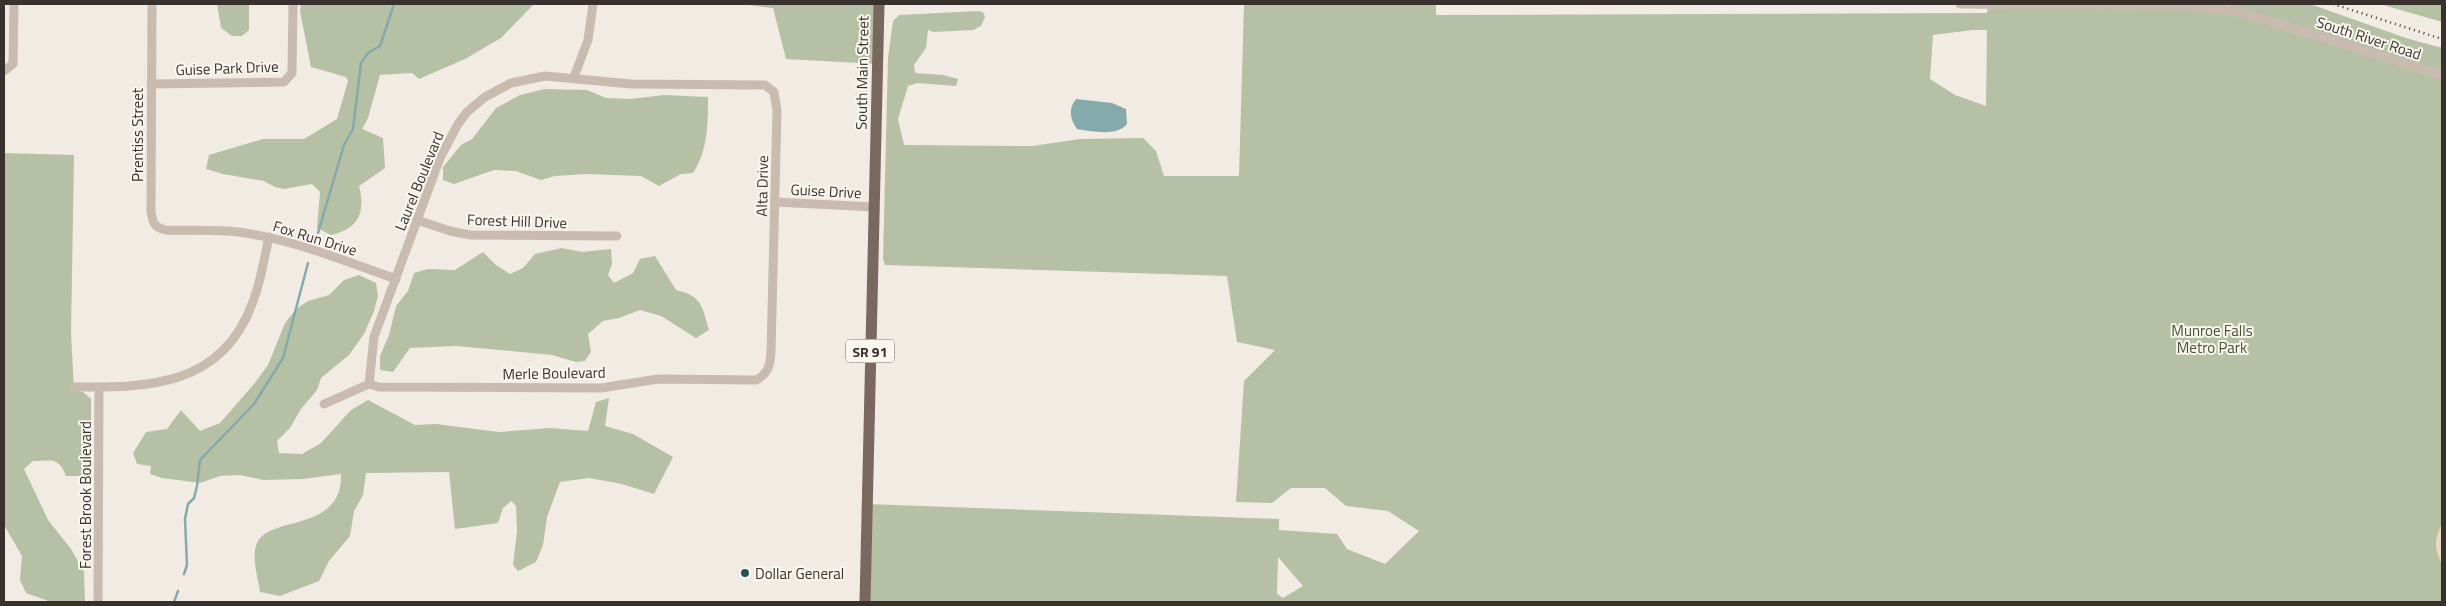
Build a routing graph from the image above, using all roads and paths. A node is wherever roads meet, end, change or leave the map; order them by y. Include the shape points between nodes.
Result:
1 (14, 4) edge
2 (152, 4) edge
3 (293, 4) edge
4 (593, 4) edge
5 (879, 4) edge
6 (1960, 4) edge
7 (7, 70) edge
8 (2442, 75) edge
9 (574, 77) junction
10 (151, 84) junction
11 (732, 84) joint
12 (775, 202) junction
13 (874, 207) junction
14 (418, 220) junction
15 (194, 231) joint
16 (618, 236) dead end
17 (269, 237) junction
18 (396, 279) junction
19 (772, 325) joint
20 (369, 384) junction
21 (74, 387) dead end
22 (98, 388) junction
23 (324, 404) dead end
24 (98, 602) edge
25 (865, 602) edge

1 - 7 street via 13,64
2 - 10 street, Prentiss Street
3 - 10 street, Guise Park Drive via 292,73 284,82
4 - 9 street via 588,40
5 - 13 main road, South Main Street / SR 91
6 - 8 street, South River Road via 2221,9
9 - 11 street, Laurel Boulevard via 631,84
9 - 14 street, Laurel Boulevard via 545,76 512,83 491,93 467,112 446,145
10 - 15 street, Prentiss Street via 153,222 165,230
11 - 12 street, Alta Drive via 765,85 777,98
12 - 13 street, Guise Drive
12 - 19 street, Alta Drive
13 - 25 main road, SR 91
14 - 16 street, Forest Hill Drive via 470,235
14 - 18 street, Laurel Boulevard
15 - 17 street, Fox Run Drive
17 - 18 street, Fox Run Drive
17 - 22 street via 250,309 235,335 215,356 195,370 168,381 134,387
18 - 20 street, Laurel Boulevard via 374,337
19 - 20 street, Merle Boulevard via 770,366 756,380 658,379 601,388 379,387
20 - 23 street
21 - 22 street
22 - 24 street, Forest Brook Boulevard

